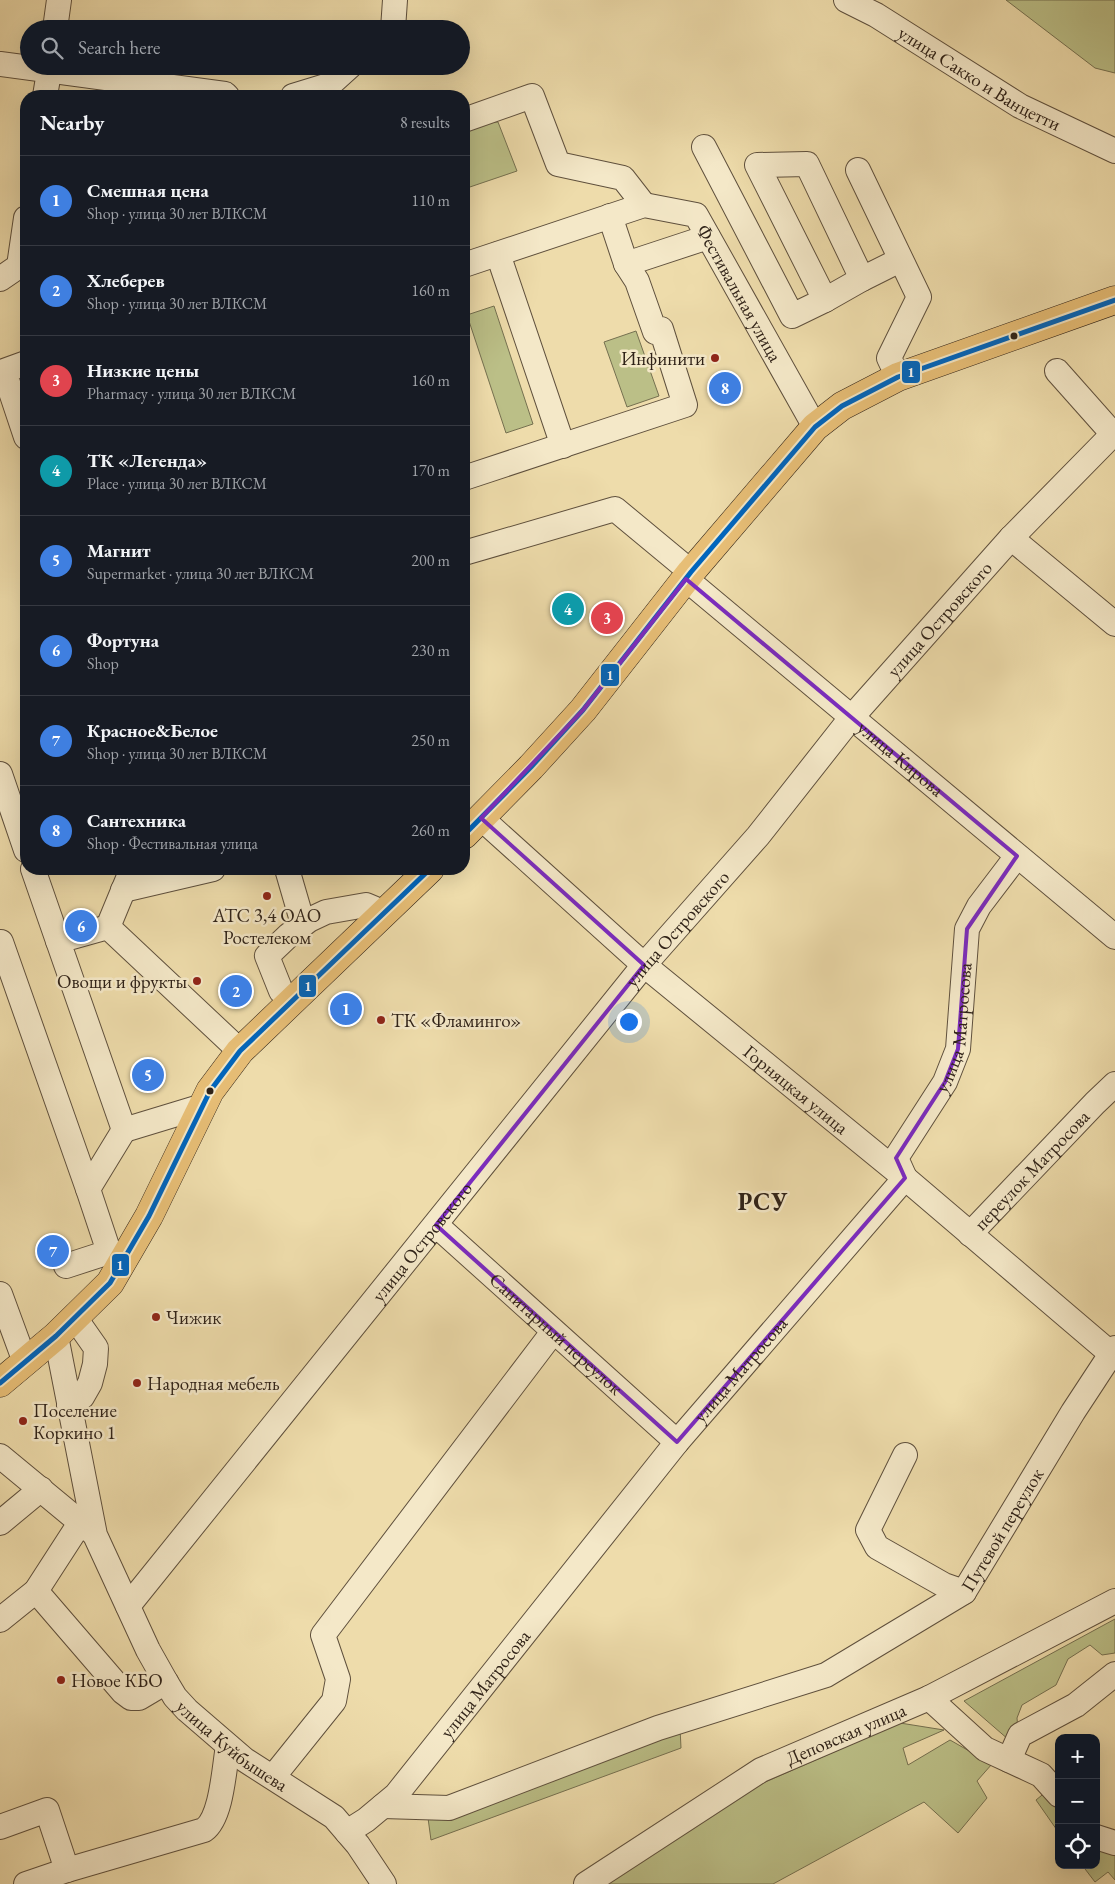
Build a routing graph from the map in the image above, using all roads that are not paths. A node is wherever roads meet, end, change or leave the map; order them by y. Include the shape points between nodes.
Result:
1 (59, 0) edge
2 (395, 0) edge
3 (846, 0) edge
4 (56, 20) edge
5 (393, 20) edge
6 (0, 64) edge
7 (20, 66) edge
8 (49, 75) edge
9 (97, 75) edge
10 (340, 75) edge
11 (46, 90) edge
12 (198, 90) edge
13 (313, 90) edge
14 (470, 118) edge
15 (704, 147) dead end
16 (1115, 151) edge
17 (858, 170) dead end
18 (644, 205) junction
19 (610, 216) junction
20 (20, 237) edge
21 (708, 237) junction
22 (498, 254) junction
23 (900, 260) junction
24 (470, 263) edge
25 (626, 264) junction
26 (9, 272) edge
27 (862, 279) junction
28 (825, 300) junction
29 (1115, 300) edge
30 (20, 365) edge
31 (1057, 371) dead end
32 (898, 377) junction
33 (20, 419) edge
34 (815, 427) junction
35 (1114, 433) edge
36 (563, 446) junction
37 (470, 474) edge
38 (1011, 538) junction
39 (470, 552) edge
40 (688, 576) junction
41 (1115, 624) edge
42 (851, 718) junction
43 (0, 774) edge
44 (472, 826) edge
45 (20, 832) edge
46 (1017, 856) junction
47 (35, 875) edge
48 (161, 875) edge
49 (289, 875) edge
50 (424, 875) edge
51 (128, 879) edge
52 (385, 913) junction
53 (303, 924) junction
54 (108, 927) junction
55 (1115, 937) edge
56 (58, 941) junction
57 (1, 942) edge
58 (644, 965) junction
59 (292, 1002) junction
60 (240, 1051) junction
61 (1115, 1084) edge
62 (203, 1106) junction
63 (124, 1130) junction
64 (905, 1178) junction
65 (88, 1189) junction
66 (436, 1225) junction
67 (970, 1234) junction
68 (66, 1266) dead end
69 (0, 1294) edge
70 (65, 1327) junction
71 (553, 1332) junction
72 (1114, 1353) edge
73 (25, 1362) junction
74 (0, 1383) edge
75 (70, 1405) junction
76 (677, 1442) junction
77 (905, 1455) dead end
78 (0, 1456) edge
79 (41, 1489) junction
80 (0, 1523) edge
81 (88, 1529) junction
82 (36, 1591) junction
83 (964, 1592) junction
84 (1115, 1601) edge
85 (128, 1606) junction
86 (0, 1620) edge
87 (1115, 1674) edge
88 (166, 1682) junction
89 (929, 1698) junction
90 (228, 1746) junction
91 (1009, 1760) junction
92 (273, 1777) junction
93 (1055, 1790) edge
94 (383, 1806) junction
95 (0, 1827) edge
96 (347, 1832) junction
97 (1100, 1838) edge
98 (1115, 1843) edge
99 (67, 1870) junction
100 (381, 1879) edge
101 (26, 1884) edge
102 (586, 1884) edge

1 - 4 street
2 - 5 street
3 - 16 street, улица Сакко и Ванцетти via 876,15 1020,106
6 - 7 street
8 - 11 street
9 - 12 street
10 - 13 street via 329,85
14 - 18 street via 532,96 558,164 623,178
15 - 28 street via 792,316
17 - 23 street
18 - 19 street, Фестивальная улица
18 - 21 street, Фестивальная улица via 696,215
19 - 22 street, Фестивальная улица
19 - 25 street
20 - 26 street
21 - 25 street
21 - 34 street, Фестивальная улица
22 - 24 street, Фестивальная улица
22 - 36 street
23 - 27 street
23 - 32 street via 919,298 889,358
25 - 36 street via 637,281 655,332 661,329 686,405
27 - 28 street
27 - 28 street via 807,164 757,165
29 - 32 main road
30 - 33 street via 4,371
31 - 35 street
32 - 34 main road via 842,406
34 - 40 main road
35 - 38 street, улица Островского
36 - 37 street
38 - 41 street
38 - 42 street, улица Островского
39 - 40 street, улица Кирова via 615,509
40 - 42 street, улица Кирова
40 - 44 main road via 583,710
42 - 46 street, улица Кирова
42 - 58 street, улица Островского via 758,836
43 - 45 street
44 - 58 street, Горняцкая улица
46 - 55 street, улица Кирова
46 - 64 street, улица Матросова via 979,906 967,929 958,1049 945,1082 896,1158
47 - 56 street
48 - 51 street
49 - 53 street
50 - 52 main road
51 - 54 street
52 - 53 street via 366,905 326,912
52 - 59 main road
53 - 59 street via 267,956 282,991
54 - 56 street
54 - 60 street
56 - 63 street
57 - 65 street
58 - 64 street, Горняцкая улица
58 - 66 street, улица Островского
59 - 60 main road
60 - 62 main road
61 - 67 street, переулок Матросова
62 - 63 street
62 - 70 main road via 132,1249 110,1283
63 - 65 street
64 - 67 street, Горняцкая улица
64 - 76 street, улица Матросова
65 - 68 street via 109,1252
66 - 71 street, Санитарный переулок
66 - 85 street, улица Островского
67 - 72 street, Горняцкая улица
69 - 73 street
70 - 73 main road
70 - 75 street, улица Куйбышева
70 - 75 street via 96,1348 90,1383 82,1397
71 - 76 street, Санитарный переулок
71 - 92 street via 323,1635 338,1679 334,1701
72 - 83 street, Путевой переулок via 1073,1412
73 - 74 main road
75 - 81 street, улица Куйбышева
76 - 94 street, улица Матросова via 396,1795
77 - 83 street, Путевой переулок via 868,1530 877,1547 944,1585
78 - 79 street, улица Куйбышева
79 - 80 street
79 - 81 street, улица Куйбышева
81 - 82 street
81 - 85 street, улица Куйбышева
82 - 86 street
82 - 88 street via 131,1698 139,1698
83 - 94 street via 826,1675 658,1728 449,1808
84 - 89 street, Деповская улица
85 - 88 street, улица Куйбышева
87 - 91 street via 1076,1705 1020,1736
88 - 90 street, улица Куйбышева via 187,1710
89 - 91 street via 985,1750
89 - 102 street, Деповская улица via 761,1770
90 - 92 street, улица Куйбышева
90 - 99 street via 217,1809 209,1827
91 - 93 street via 1042,1775
92 - 96 street, улица Куйбышева via 334,1817
94 - 96 street, улица Матросова
95 - 99 street via 47,1810
96 - 100 street, улица Куйбышева
97 - 98 street
99 - 101 street

